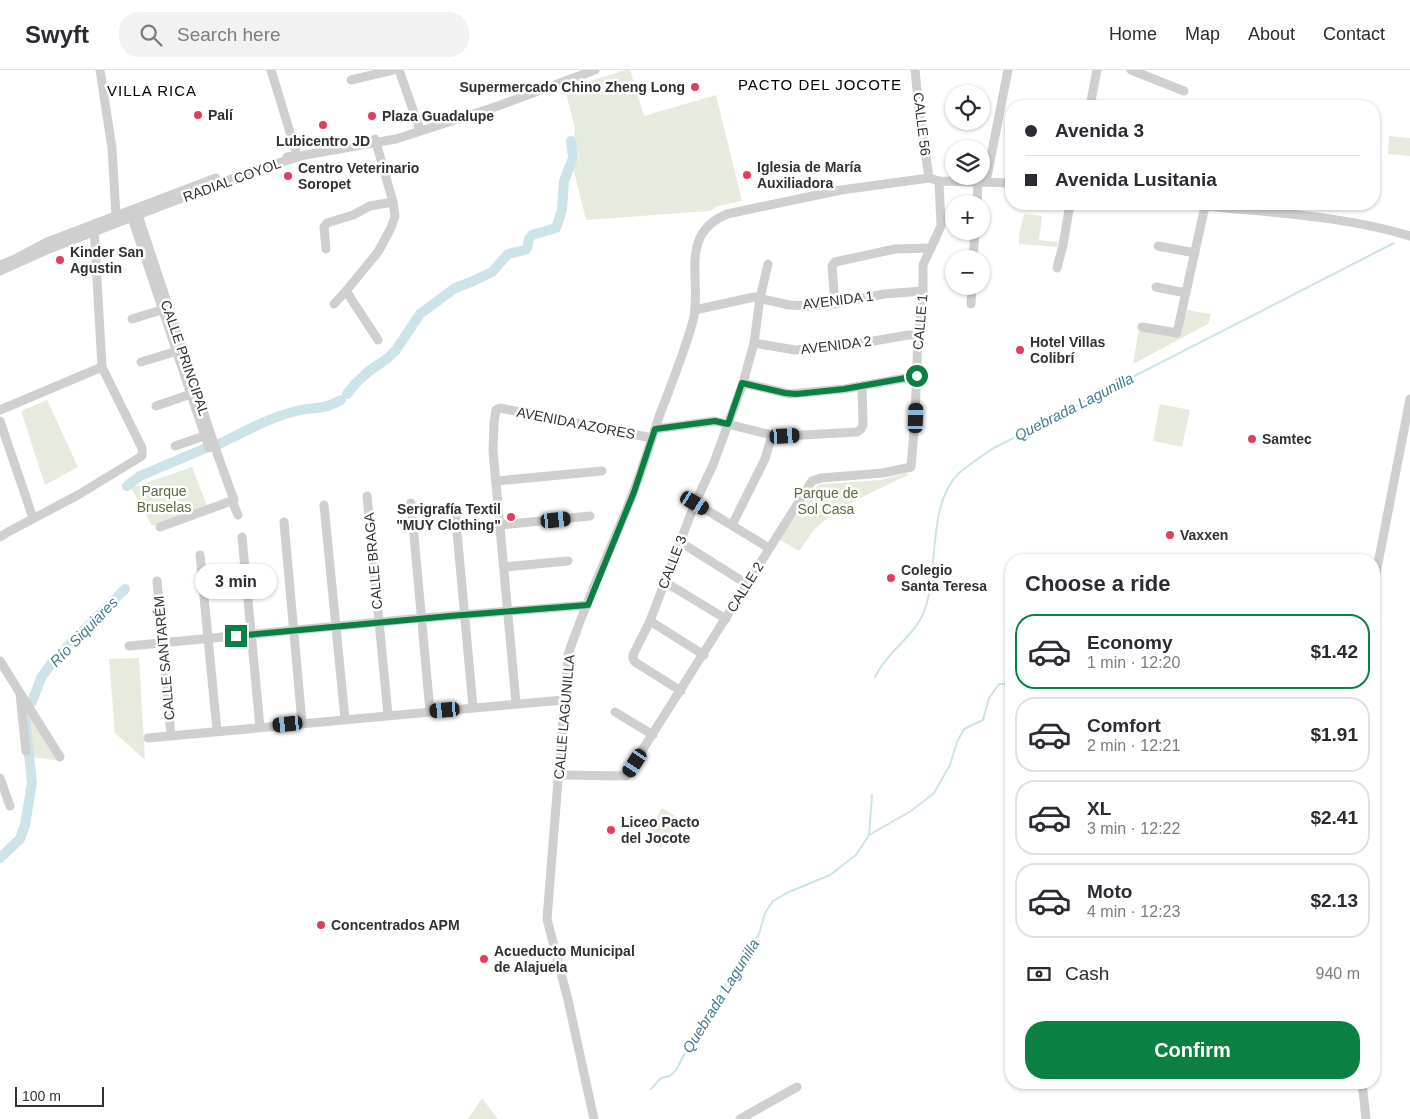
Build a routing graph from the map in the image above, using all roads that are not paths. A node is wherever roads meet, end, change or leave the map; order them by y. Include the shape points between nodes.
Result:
1 (100, 70) edge
2 (271, 70) edge
3 (393, 70) edge
4 (399, 70) edge
5 (595, 70) edge
6 (916, 70) edge
7 (1008, 70) edge
8 (1097, 70) edge
9 (1131, 70) edge
10 (351, 80) dead end
11 (1184, 91) dead end
12 (1091, 100) edge
13 (420, 130) junction
14 (364, 141) junction
15 (376, 141) junction
16 (330, 146) junction
17 (990, 148) edge
18 (339, 150) junction
19 (296, 152) junction
20 (319, 154) junction
21 (276, 163) junction
22 (929, 178) junction
23 (939, 181) junction
24 (945, 181) edge
25 (990, 182) edge
26 (213, 183) junction
27 (1005, 183) edge
28 (159, 200) junction
29 (393, 202) junction
30 (1069, 210) edge
31 (1204, 210) edge
32 (1245, 210) edge
33 (116, 216) junction
34 (135, 216) junction
35 (94, 228) junction
36 (1410, 236) edge
37 (1158, 246) dead end
38 (931, 248) junction
39 (326, 250) dead end
40 (1195, 253) junction
41 (768, 264) dead end
42 (0, 265) edge
43 (1057, 268) dead end
44 (0, 271) edge
45 (1156, 288) dead end
46 (346, 291) junction
47 (924, 291) junction
48 (1186, 293) junction
49 (971, 295) edge
50 (760, 298) junction
51 (334, 304) dead end
52 (834, 304) junction
53 (970, 304) dead end
54 (165, 309) junction
55 (695, 310) junction
56 (132, 319) dead end
57 (1142, 327) dead end
58 (918, 334) junction
59 (378, 340) dead end
60 (754, 343) junction
61 (179, 350) junction
62 (141, 362) dead end
63 (102, 367) junction
64 (917, 376) junction
65 (742, 383) junction
66 (862, 386) junction
67 (193, 393) junction
68 (1410, 399) edge
69 (156, 406) dead end
70 (0, 410) edge
71 (0, 421) edge
72 (728, 424) junction
73 (655, 429) junction
74 (208, 435) junction
75 (772, 435) junction
76 (652, 438) junction
77 (175, 446) dead end
78 (602, 472) dead end
79 (496, 481) junction
80 (809, 484) joint
81 (367, 496) dead end
82 (232, 501) junction
83 (411, 503) dead end
84 (695, 503) junction
85 (324, 505) dead end
86 (455, 510) dead end
87 (238, 515) dead end
88 (590, 516) dead end
89 (34, 518) junction
90 (284, 522) dead end
91 (500, 525) junction
92 (732, 526) junction
93 (160, 527) dead end
94 (0, 537) edge
95 (242, 537) dead end
96 (680, 542) junction
97 (769, 548) junction
98 (1380, 554) edge
99 (200, 556) dead end
100 (568, 561) dead end
101 (504, 567) junction
102 (157, 581) dead end
103 (664, 582) junction
104 (747, 584) junction
105 (588, 605) junction
106 (508, 612) junction
107 (464, 614) junction
108 (422, 618) junction
109 (726, 619) junction
110 (650, 621) junction
111 (379, 622) junction
112 (336, 627) junction
113 (293, 631) junction
114 (250, 634) junction
115 (208, 639) junction
116 (162, 643) junction
117 (129, 646) dead end
118 (704, 655) junction
119 (0, 661) edge
120 (681, 690) junction
121 (19, 691) junction
122 (563, 700) junction
123 (516, 703) junction
124 (473, 707) junction
125 (430, 711) junction
126 (614, 712) dead end
127 (388, 715) junction
128 (345, 719) junction
129 (302, 723) junction
130 (260, 727) junction
131 (216, 731) junction
132 (653, 735) junction
133 (171, 736) junction
134 (148, 738) dead end
135 (26, 751) dead end
136 (60, 757) dead end
137 (559, 775) junction
138 (0, 778) edge
139 (10, 806) dead end
140 (797, 1087) dead end
141 (1363, 1089) edge
142 (594, 1119) edge
143 (740, 1119) edge
144 (1366, 1119) edge

1 - 33 street via 112,148
2 - 19 street
3 - 10 street
4 - 13 street
5 - 13 street, RADIAL COYOL
6 - 22 street, CALLE 56
7 - 17 street
8 - 12 street
9 - 11 street
13 - 15 street, RADIAL COYOL
14 - 15 street, RADIAL COYOL
14 - 16 street, RADIAL COYOL
14 - 18 street via 338,146
15 - 18 street, RADIAL COYOL
15 - 29 street
16 - 19 street, RADIAL COYOL
16 - 20 street via 332,149
18 - 20 street, RADIAL COYOL
19 - 21 street via 294,156
19 - 26 street, RADIAL COYOL
20 - 21 street, RADIAL COYOL
21 - 26 street, RADIAL COYOL
22 - 23 street, CALLE LAGUNILLA
22 - 55 street, CALLE LAGUNILLA via 841,190 718,218 705,229 697,246
23 - 24 street, CALLE LAGUNILLA
23 - 38 street, CALLE 1 via 942,226
25 - 27 street, CALLE LAGUNILLA
26 - 28 street, RADIAL COYOL
26 - 34 street, RADIAL COYOL
28 - 33 street, RADIAL COYOL
28 - 34 street
29 - 39 street via 370,206 327,223 324,227
29 - 46 street via 396,216 391,228 378,252
30 - 43 street
31 - 40 street
32 - 36 street via 1335,219
33 - 35 street, RADIAL COYOL
34 - 35 street, RADIAL COYOL
34 - 54 street, CALLE PRINCIPAL
35 - 42 street, RADIAL COYOL via 47,242
35 - 44 street, RADIAL COYOL
35 - 63 street
37 - 40 street
38 - 47 street, CALLE 1 via 923,265
38 - 52 street via 895,249 835,262 832,266
40 - 48 street
41 - 50 street, CALLE 3
45 - 48 street
46 - 51 street
46 - 59 street
47 - 52 street, AVENIDA 1 via 884,294
47 - 58 street, CALLE 1
48 - 57 street via 1177,333
49 - 53 street
50 - 52 street, AVENIDA 1 via 800,306
50 - 55 street, AVENIDA 1
50 - 60 street, CALLE 3
54 - 56 street
54 - 61 street, CALLE PRINCIPAL
55 - 73 street, CALLE LAGUNILLA via 684,352
58 - 60 street, AVENIDA 2 via 795,350
58 - 64 street, CALLE 1
60 - 65 street, CALLE 3
61 - 62 street
61 - 67 street, CALLE PRINCIPAL
63 - 70 street
63 - 89 street via 142,448 142,456
64 - 66 street
64 - 80 street, CALLE 1 via 911,467 883,473 821,478
65 - 66 street via 790,394
65 - 72 street, CALLE 3
66 - 75 street via 863,425 857,432
67 - 69 street
67 - 74 street, CALLE PRINCIPAL
68 - 98 street
71 - 89 street
72 - 73 street via 715,421
72 - 75 street
72 - 84 street, CALLE 3
73 - 76 street, CALLE LAGUNILLA
74 - 77 street
74 - 82 street, CALLE PRINCIPAL
75 - 92 street via 765,459
76 - 79 street, AVENIDA AZORES via 500,408 496,410 493,437
76 - 105 street, CALLE LAGUNILLA via 634,492
78 - 79 street
79 - 91 street
80 - 97 street, CALLE 2
81 - 111 street, CALLE BRAGA
82 - 87 street, CALLE PRINCIPAL
82 - 93 street
83 - 108 street
84 - 92 street
84 - 96 street, CALLE 3
85 - 112 street
86 - 107 street
88 - 91 street
89 - 94 street
90 - 113 street
91 - 101 street
92 - 97 street
95 - 114 street
96 - 103 street, CALLE 3
96 - 104 street
97 - 104 street, CALLE 2
99 - 115 street
100 - 101 street
101 - 106 street
102 - 116 street, CALLE SANTARÉM
103 - 109 street
103 - 110 street, CALLE 3
104 - 109 street, CALLE 2
105 - 106 street
105 - 122 street, CALLE LAGUNILLA via 568,655
106 - 107 street
106 - 123 street
107 - 108 street
107 - 124 street
108 - 111 street
108 - 125 street
109 - 118 street, CALLE 2
110 - 118 street
110 - 120 street, CALLE 3 via 632,659
111 - 112 street
111 - 127 street, CALLE BRAGA
112 - 113 street
112 - 128 street
113 - 114 street
113 - 129 street
114 - 115 street
114 - 130 street
115 - 116 street
115 - 131 street
116 - 117 street
116 - 133 street, CALLE SANTARÉM
118 - 120 street, CALLE 2
119 - 121 street
120 - 132 street
121 - 135 street
121 - 136 street
122 - 123 street
122 - 137 street, CALLE LAGUNILLA
123 - 124 street
124 - 125 street
125 - 127 street
126 - 132 street
127 - 128 street
128 - 129 street
129 - 130 street
130 - 131 street
131 - 133 street
132 - 137 street via 626,776
133 - 134 street
137 - 142 street, CALLE LAGUNILLA via 547,920
138 - 139 street
140 - 143 street
141 - 144 street

